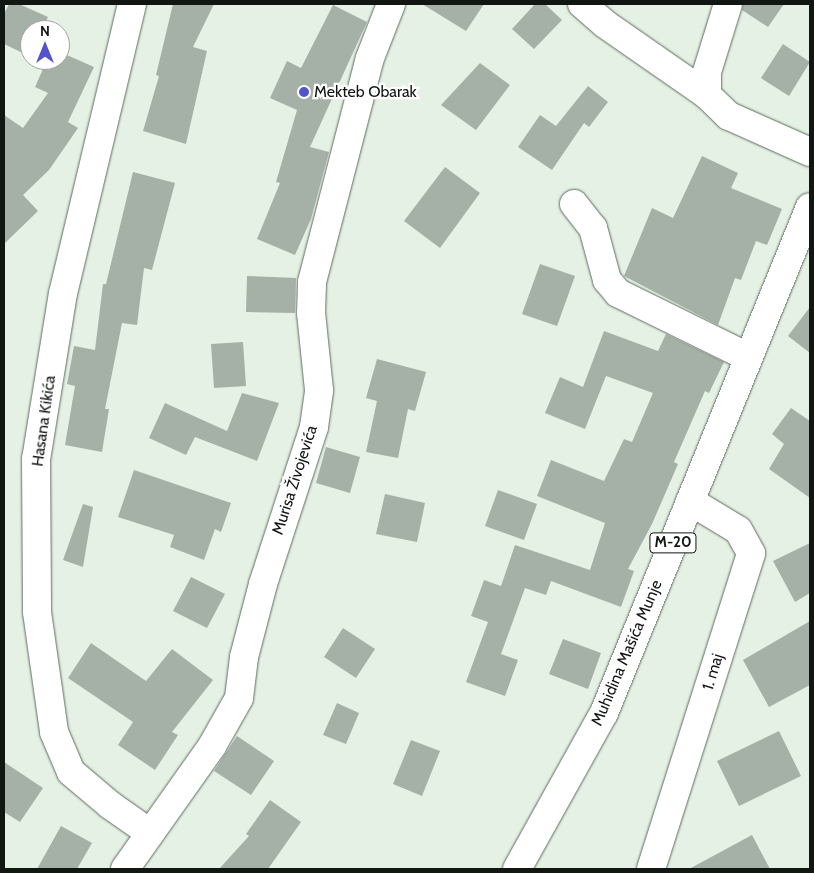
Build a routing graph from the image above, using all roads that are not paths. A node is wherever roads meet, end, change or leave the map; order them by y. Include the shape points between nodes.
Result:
1 (132, 4) edge
2 (391, 4) edge
3 (582, 4) edge
4 (728, 4) edge
5 (706, 95) junction
6 (810, 152) edge
7 (574, 204) dead end
8 (810, 207) edge
9 (748, 357) junction
10 (690, 502) junction
11 (150, 833) junction
12 (125, 869) edge
13 (517, 869) edge
14 (651, 869) edge

1 - 11 street, Hasana Kikića via 63,293 36,459 37,612 54,732 72,772 110,805
2 - 11 street, Murisa Živojevića via 370,58 312,282 311,313 319,390 314,427 268,566 244,657 239,698 212,746
3 - 5 street via 605,24
4 - 5 street via 707,72
5 - 6 street via 729,116
7 - 9 street via 593,228 608,280 618,293
8 - 9 street, Muhidina Mašića Munje / M-20
9 - 10 street, Muhidina Mašića Munje / M-20
10 - 13 street, Muhidina Mašića Munje / M-20 via 604,713
10 - 14 street, 1. maj via 738,530 750,553
11 - 12 street, Murisa Živojevića

